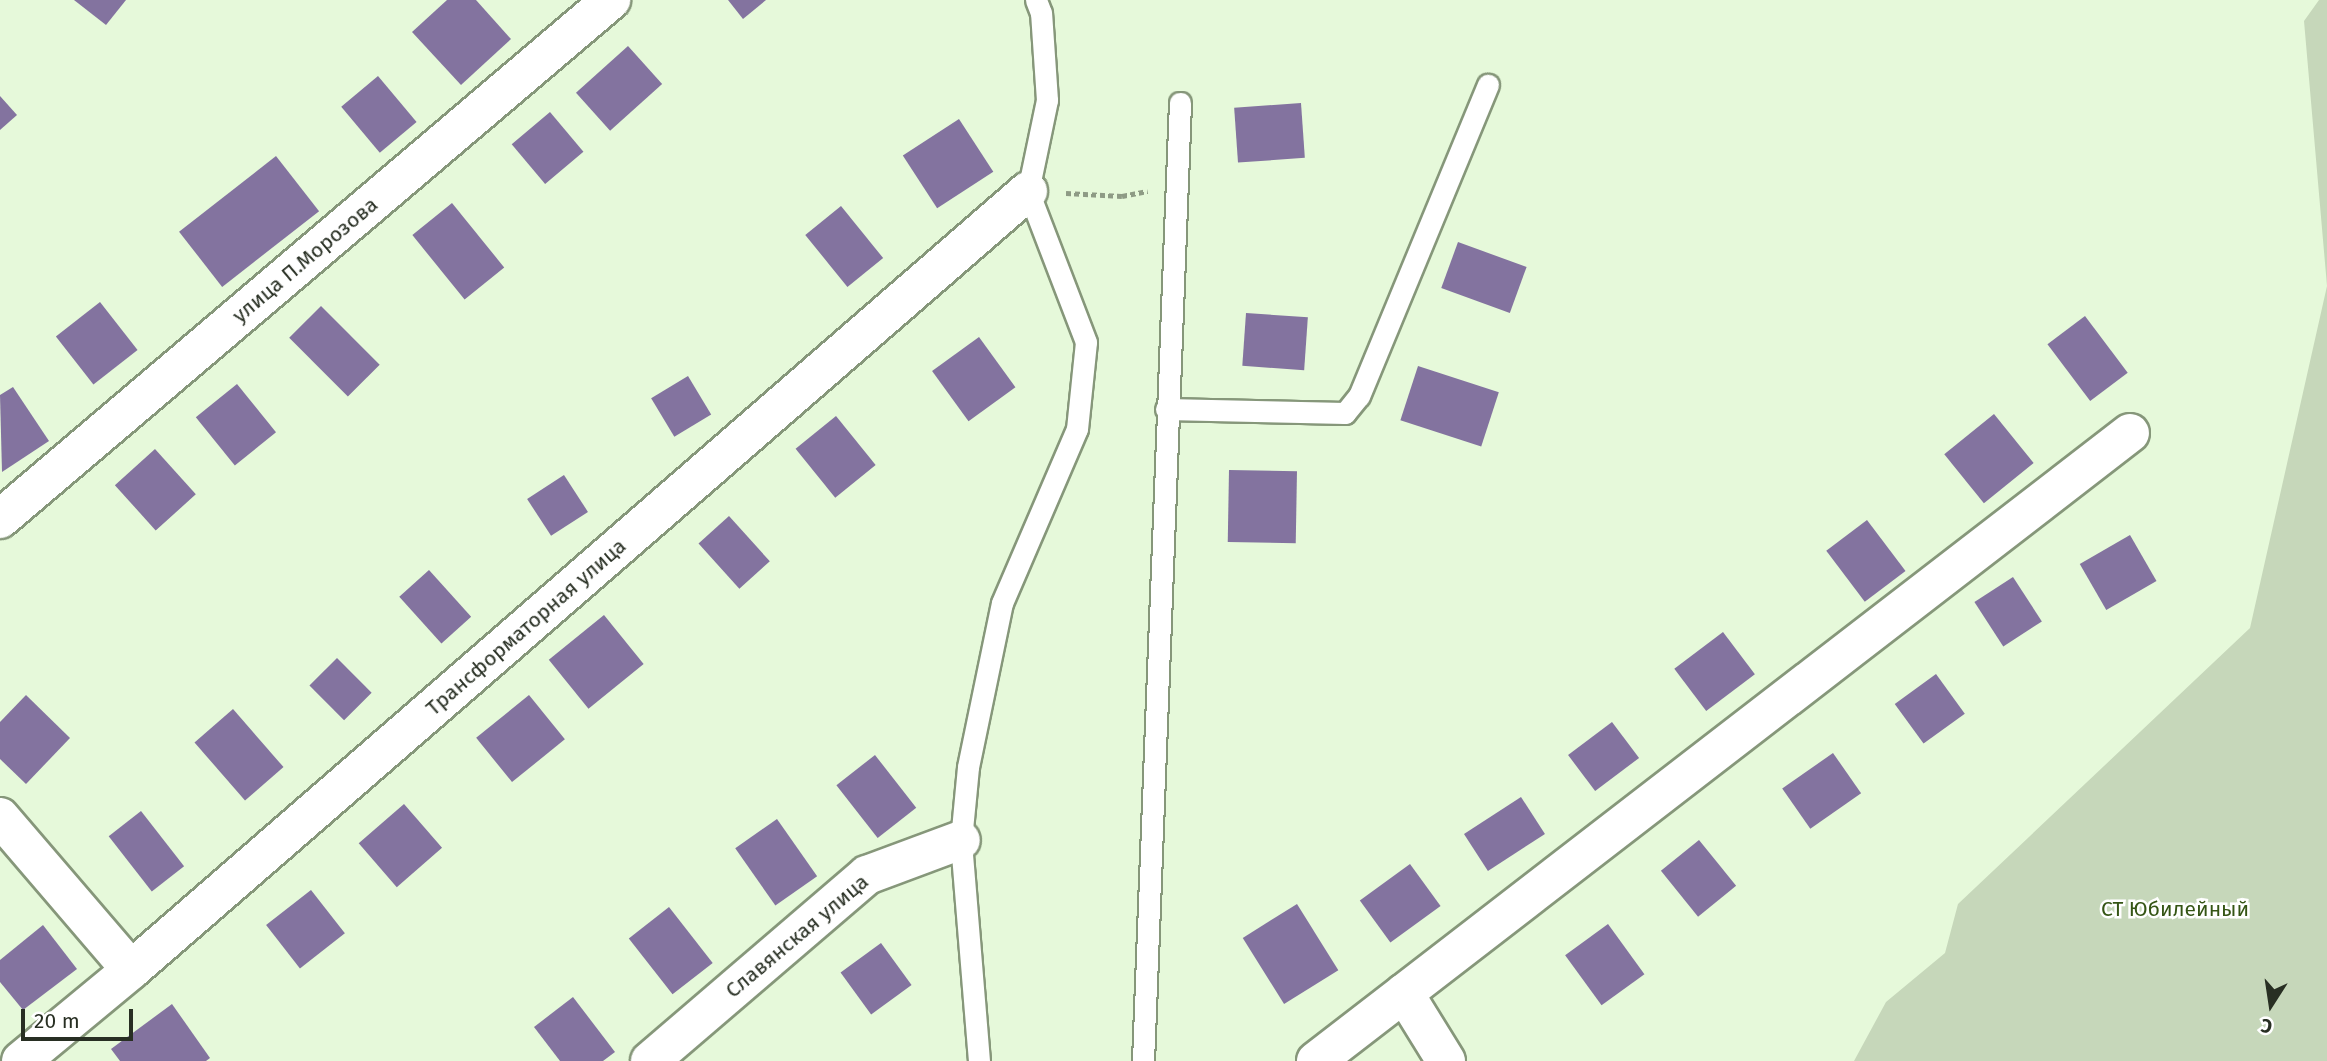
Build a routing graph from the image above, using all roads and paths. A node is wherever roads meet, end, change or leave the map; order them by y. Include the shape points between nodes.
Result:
1 (611, 0) edge
2 (1036, 0) edge
3 (1488, 85) dead end
4 (1180, 103) dead end
5 (1154, 190) dead end
6 (1028, 191) junction
7 (1166, 409) junction
8 (2130, 433) dead end
9 (0, 519) edge
10 (0, 817) edge
11 (961, 840) junction
12 (131, 970) junction
13 (1404, 993) junction
14 (21, 1061) edge
15 (650, 1061) edge
16 (979, 1061) edge
17 (1143, 1061) edge
18 (1315, 1061) edge
19 (1446, 1061) edge

1 - 9 street, улица П.Морозова
2 - 6 lane via 1041,13 1046,100
3 - 7 lane via 1359,396 1345,413
4 - 7 lane
5 - 6 path via 1122,196
6 - 11 lane via 1086,342 1077,429 1002,603 968,767
6 - 12 street, Трансформаторная улица
7 - 17 lane
8 - 13 street
10 - 12 street
11 - 15 street, Славянская улица via 867,875
11 - 16 lane
12 - 14 street, Трансформаторная улица
13 - 18 street
13 - 19 street

